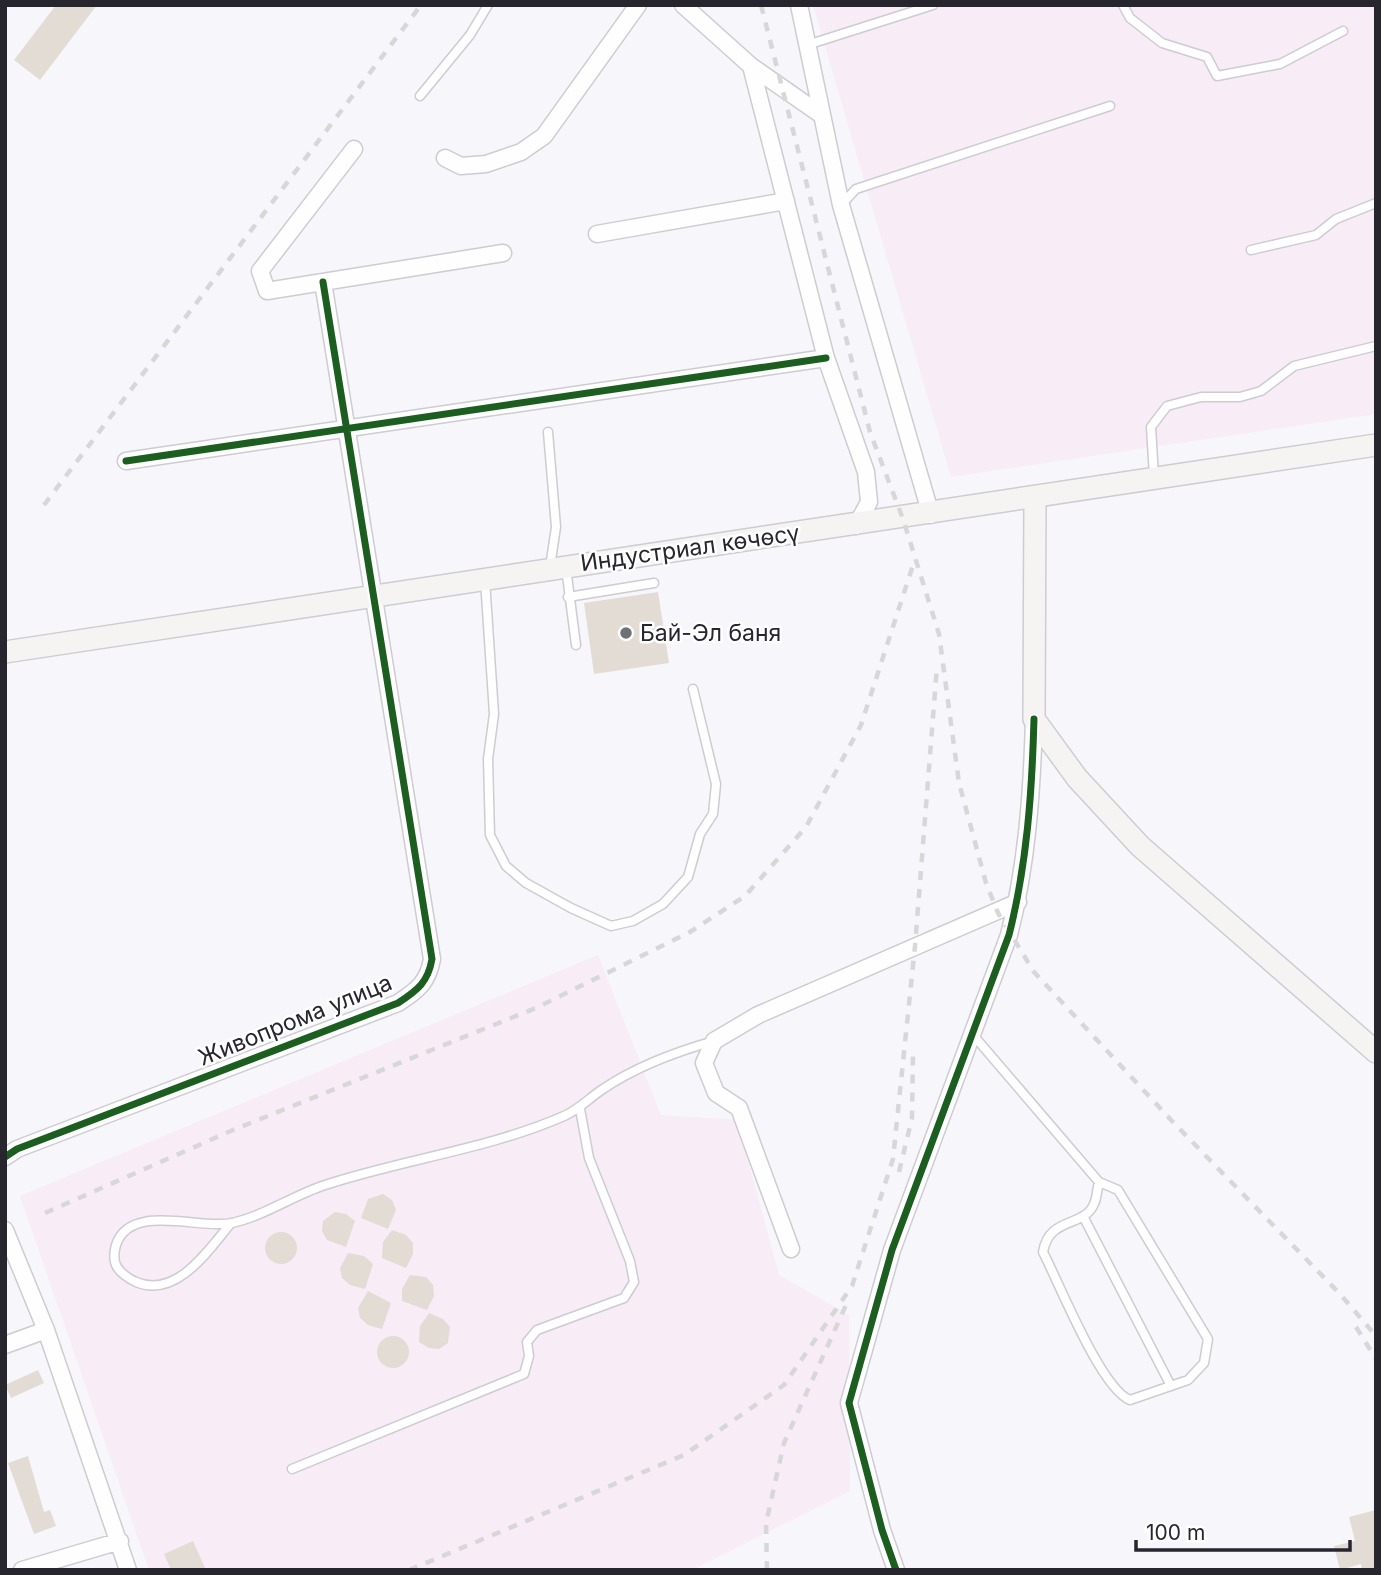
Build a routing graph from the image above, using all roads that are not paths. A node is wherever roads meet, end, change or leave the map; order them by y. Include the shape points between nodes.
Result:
1 (488, 5) edge
2 (638, 5) edge
3 (683, 5) edge
4 (799, 5) edge
5 (933, 5) edge
6 (1123, 5) edge
7 (1343, 31) dead end
8 (807, 45) junction
9 (751, 66) junction
10 (420, 96) dead end
11 (1110, 106) dead end
12 (820, 114) junction
13 (354, 149) dead end
14 (445, 158) dead end
15 (786, 201) junction
16 (1376, 203) edge
17 (841, 205) junction
18 (597, 234) dead end
19 (1251, 250) dead end
20 (503, 253) dead end
21 (323, 282) junction
22 (1376, 346) edge
23 (826, 358) junction
24 (345, 429) junction
25 (548, 432) dead end
26 (1376, 445) edge
27 (126, 461) dead end
28 (1154, 480) junction
29 (1035, 499) junction
30 (931, 515) junction
31 (856, 526) junction
32 (558, 566) junction
33 (484, 577) junction
34 (654, 583) dead end
35 (372, 593) junction
36 (568, 597) junction
37 (576, 645) dead end
38 (5, 652) edge
39 (694, 689) dead end
40 (1034, 719) junction
41 (1018, 902) junction
42 (974, 1036) junction
43 (714, 1041) junction
44 (1376, 1052) edge
45 (580, 1109) junction
46 (5, 1157) edge
47 (1099, 1182) junction
48 (1083, 1216) junction
49 (231, 1223) junction
50 (5, 1230) edge
51 (791, 1249) dead end
52 (46, 1330) junction
53 (5, 1345) edge
54 (1171, 1386) junction
55 (292, 1469) dead end
56 (120, 1541) junction
57 (22, 1570) edge
58 (128, 1570) edge
59 (896, 1570) edge

1 - 10 lane via 470,35
2 - 14 street via 544,135 521,152 486,164 461,166
3 - 9 street
4 - 8 street
5 - 8 lane
6 - 7 lane via 1130,18 1162,43 1207,57 1217,76 1280,64
8 - 12 street
9 - 12 street
9 - 15 street
11 - 17 lane via 856,188
12 - 17 street
13 - 21 street via 260,271 267,291
15 - 18 street
15 - 23 street
16 - 19 lane via 1336,219 1316,235
17 - 30 street
20 - 21 street
21 - 24 street, Живопрома улица
22 - 28 lane via 1294,366 1251,394 1201,397 1167,406 1151,427
23 - 24 street
23 - 31 street via 866,472 869,502
24 - 27 street
24 - 35 street, Живопрома улица
25 - 32 lane
26 - 28 main road, Индустриал көчөсү
28 - 29 main road, Индустриал көчөсү
29 - 30 main road, Индустриал көчөсү
29 - 40 main road
30 - 31 main road, Индустриал көчөсү
31 - 32 main road, Индустриал көчөсү
32 - 33 main road, Индустриал көчөсү
32 - 36 lane
33 - 35 main road, Индустриал көчөсү
33 - 39 lane via 495,714 488,759 489,835 506,866 571,908 611,926 633,921 663,904 688,877 700,834 713,814 716,784
34 - 36 lane
35 - 38 main road, Индустриал көчөсү
35 - 46 street, Живопрома улица via 432,959 428,976 417,991 398,1003
36 - 37 lane
40 - 41 street via 1032,801
40 - 44 main road via 1077,778 1140,846
41 - 42 street
41 - 43 street via 758,1014
42 - 47 lane
42 - 59 street via 892,1250 849,1403 881,1530
43 - 45 lane via 667,1054 602,1089
43 - 51 street via 704,1063 716,1093 738,1108
45 - 49 lane via 469,1146 324,1185
45 - 55 lane via 589,1158 630,1261 634,1282 624,1298 537,1330 527,1342 524,1374
47 - 48 lane via 1094,1206
47 - 54 lane via 1118,1190 1208,1339 1204,1363 1188,1380
48 - 54 lane
48 - 54 lane via 1060,1224 1045,1239 1043,1252 1103,1374 1120,1396 1130,1400
49 - 49 lane via 141,1221 119,1236 113,1255 117,1267 130,1279 149,1287 165,1285 187,1272
50 - 52 street
52 - 53 street
52 - 56 street
56 - 57 street
56 - 58 street

